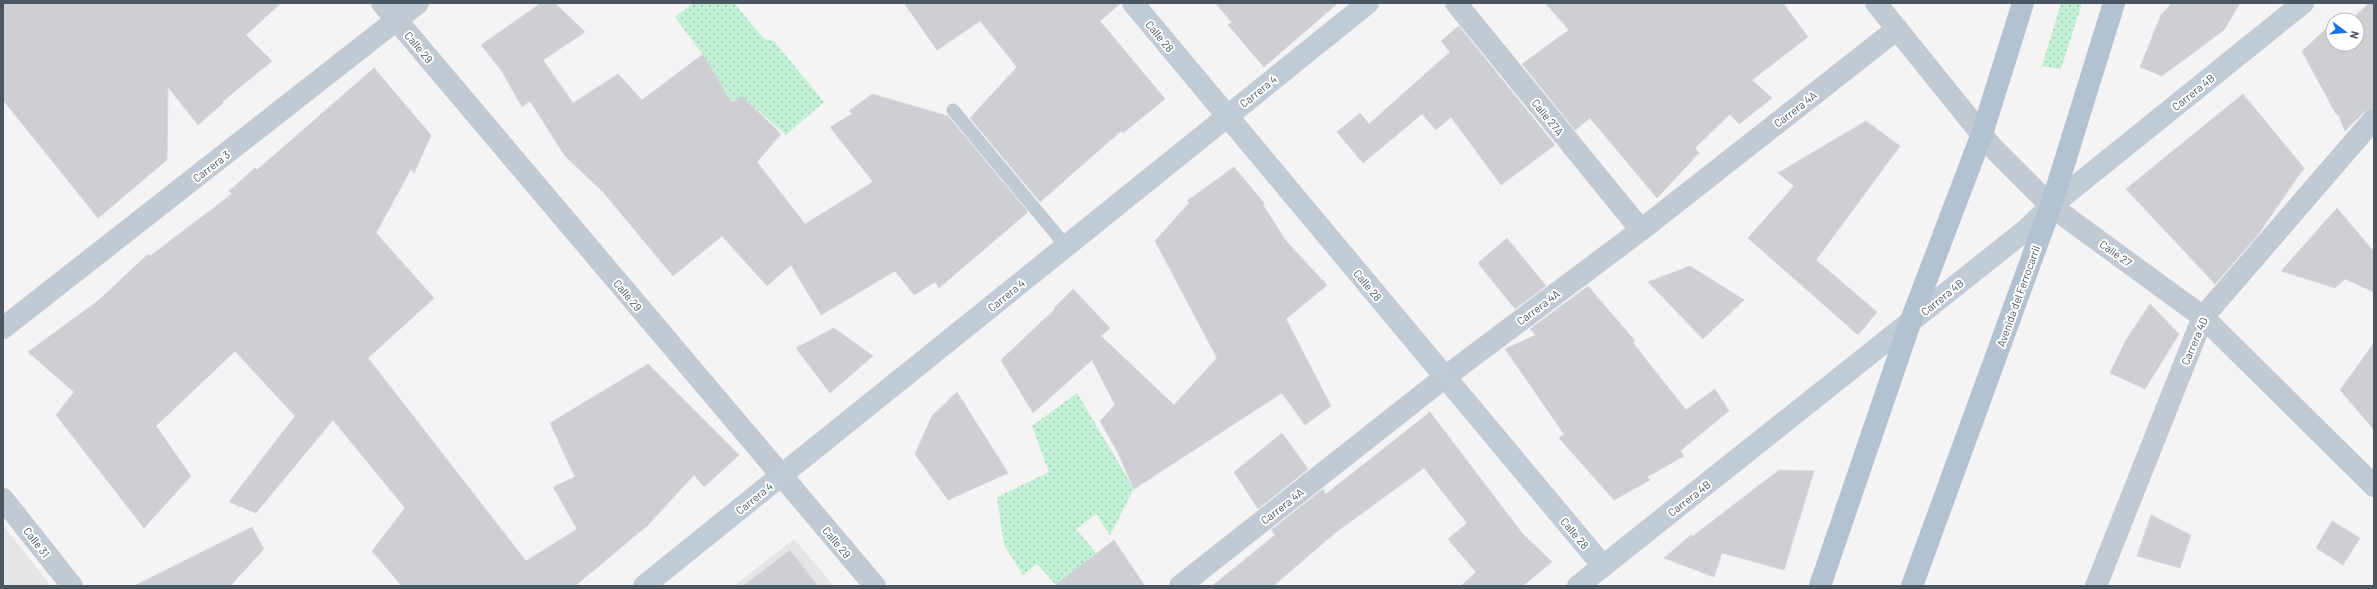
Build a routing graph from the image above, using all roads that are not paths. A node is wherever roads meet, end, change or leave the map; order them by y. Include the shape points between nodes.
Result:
1 (382, 3) edge
2 (418, 3) edge
3 (1133, 3) edge
4 (1368, 3) edge
5 (1456, 3) edge
6 (1876, 3) edge
7 (2023, 3) edge
8 (2114, 3) edge
9 (2303, 3) edge
10 (396, 20) junction
11 (1897, 29) junction
12 (953, 110) dead end
13 (1227, 116) junction
14 (2374, 119) edge
15 (1982, 134) junction
16 (2051, 206) junction
17 (1641, 230) junction
18 (1066, 246) junction
19 (2203, 317) junction
20 (1910, 323) junction
21 (3, 328) edge
22 (1444, 377) junction
23 (781, 476) junction
24 (2374, 486) edge
25 (3, 499) edge
26 (1603, 566) junction
27 (72, 586) edge
28 (644, 586) edge
29 (875, 586) edge
30 (1180, 586) edge
31 (1578, 586) edge
32 (1820, 586) edge
33 (1912, 586) edge
34 (2096, 586) edge

1 - 10 street, Calle 29
2 - 10 street, Carrera 3
3 - 13 main road, Calle 28
4 - 13 main road, Carrera 4
5 - 17 street, Calle 27A
6 - 11 street, Calle 27
7 - 15 main road
8 - 16 main road, Avenida del Ferrocarril
9 - 16 main road, Carrera 4B
10 - 21 street, Carrera 3
10 - 23 street, Calle 29
11 - 15 street, Calle 27
11 - 17 street, Carrera 4A
12 - 18 lane
13 - 18 main road, Carrera 4
13 - 22 main road, Calle 28
14 - 19 street, Carrera 4D
15 - 16 street, Calle 27 via 1992,148
15 - 20 main road
16 - 19 street, Calle 27
16 - 20 main road, Carrera 4B via 2027,229
16 - 33 main road, Avenida del Ferrocarril
17 - 22 street, Carrera 4A
18 - 23 main road, Carrera 4
19 - 24 street, Calle 27
19 - 34 street, Carrera 4D
20 - 26 main road, Carrera 4B
20 - 32 main road
22 - 26 main road, Calle 28
22 - 30 street, Carrera 4A
23 - 28 main road, Carrera 4
23 - 29 street, Calle 29
25 - 27 street, Calle 31
26 - 31 main road, Carrera 4B

